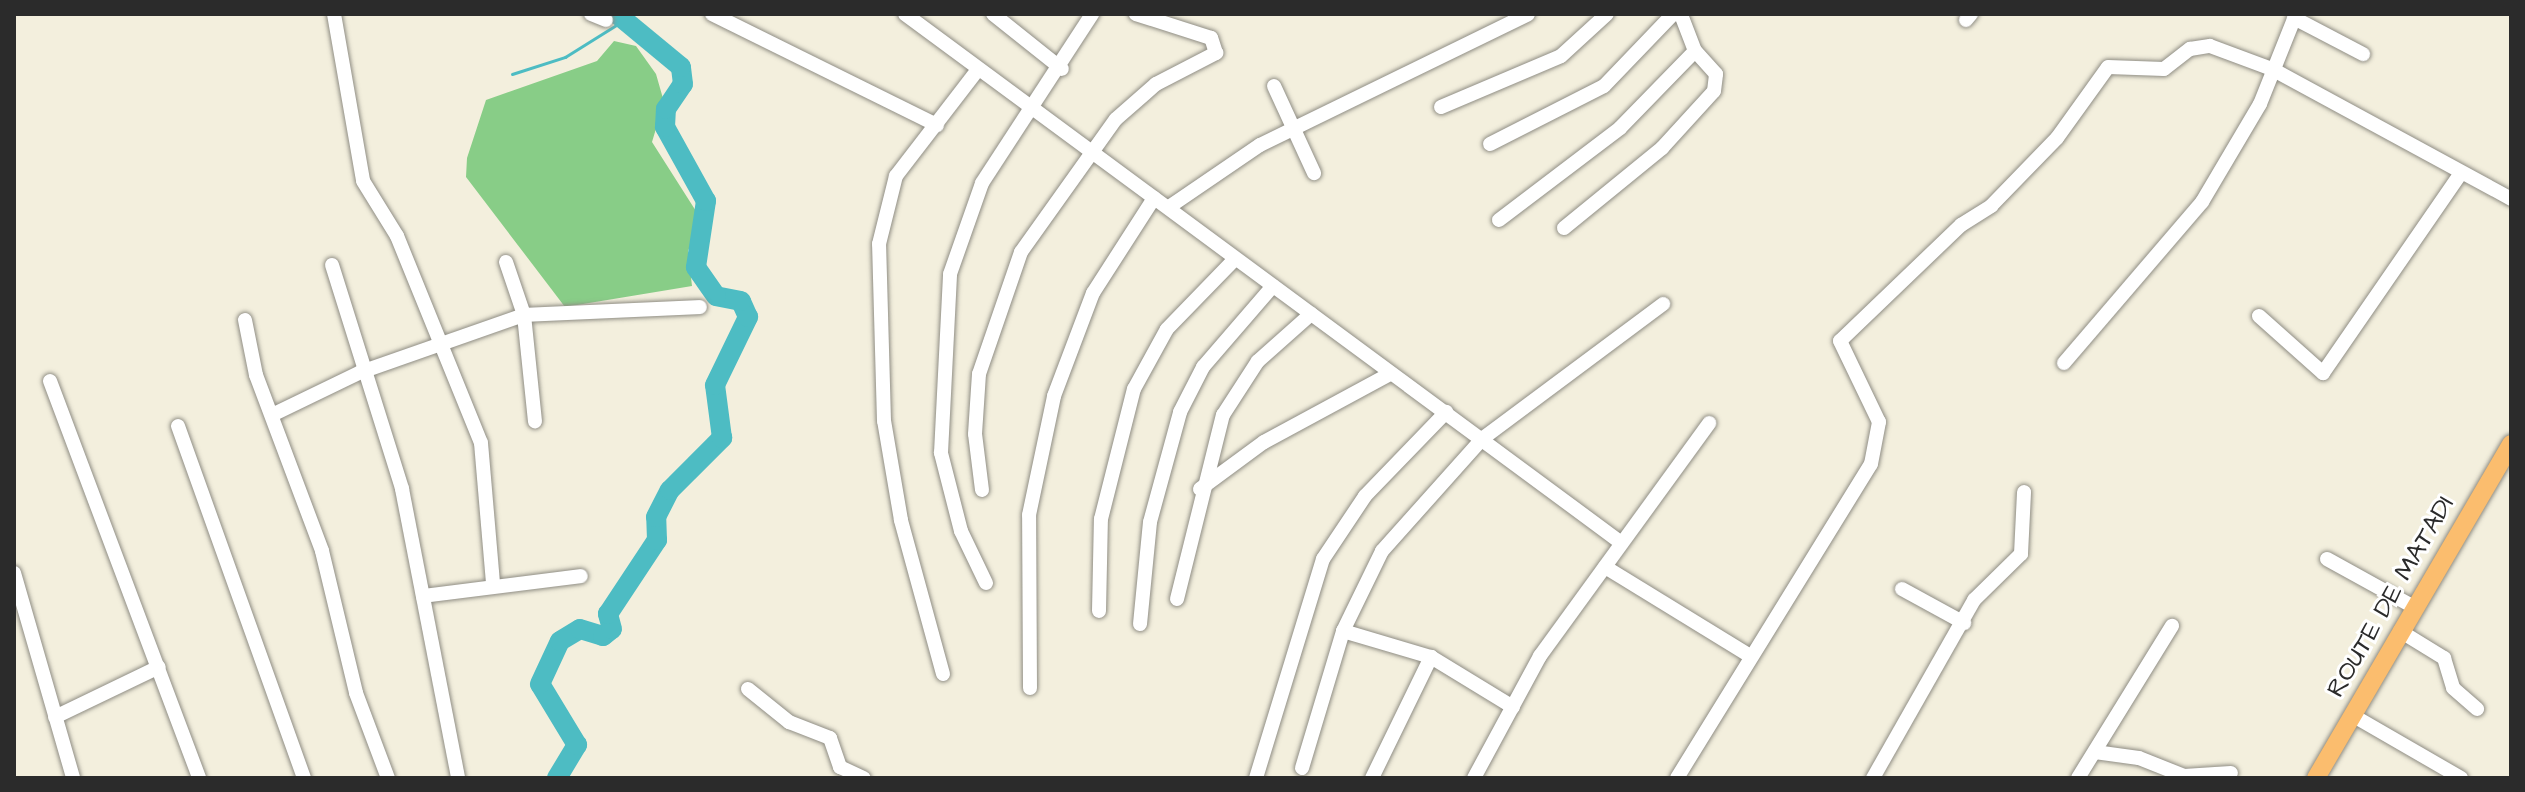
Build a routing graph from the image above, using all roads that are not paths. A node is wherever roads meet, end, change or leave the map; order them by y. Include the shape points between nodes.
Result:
1 (334, 14) edge
2 (712, 14) edge
3 (905, 14) edge
4 (993, 14) edge
5 (1092, 14) edge
6 (1136, 14) edge
7 (1528, 14) edge
8 (1607, 14) edge
9 (1673, 14) edge
10 (1681, 14) edge
11 (2295, 16) edge
12 (1695, 51) junction
13 (2363, 54) dead end
14 (1062, 69) junction
15 (2272, 69) junction
16 (977, 71) junction
17 (1274, 86) dead end
18 (1441, 107) dead end
19 (1033, 112) junction
20 (937, 125) junction
21 (1295, 128) junction
22 (1490, 144) dead end
23 (1088, 151) junction
24 (1314, 173) dead end
25 (2461, 173) junction
26 (1154, 198) junction
27 (2511, 199) edge
28 (1169, 207) junction
29 (1499, 220) dead end
30 (1564, 228) dead end
31 (1233, 261) junction
32 (506, 262) dead end
33 (332, 265) dead end
34 (1273, 286) junction
35 (1663, 304) dead end
36 (700, 307) dead end
37 (1311, 314) junction
38 (524, 315) junction
39 (2259, 316) dead end
40 (245, 320) dead end
41 (446, 344) junction
42 (2064, 363) dead end
43 (361, 372) junction
44 (1390, 374) junction
45 (50, 381) dead end
46 (1446, 412) junction
47 (274, 414) junction
48 (535, 421) dead end
49 (1709, 423) dead end
50 (178, 426) dead end
51 (1482, 439) junction
52 (2511, 444) edge
53 (1200, 489) junction
54 (982, 490) dead end
55 (2024, 492) dead end
56 (1620, 542) junction
57 (2327, 559) dead end
58 (1605, 567) junction
59 (14, 573) edge
60 (581, 576) dead end
61 (493, 582) junction
62 (986, 583) dead end
63 (1902, 589) dead end
64 (423, 596) junction
65 (1177, 599) dead end
66 (2414, 607) junction
67 (1099, 611) dead end
68 (1964, 623) junction
69 (1140, 624) dead end
70 (2172, 626) dead end
71 (1343, 631) junction
72 (2400, 631) junction
73 (1750, 656) junction
74 (1431, 657) junction
75 (159, 667) junction
76 (943, 674) dead end
77 (1030, 688) dead end
78 (748, 689) dead end
79 (1513, 707) junction
80 (2477, 709) dead end
81 (2352, 715) junction
82 (55, 717) junction
83 (2095, 752) junction
84 (1302, 768) dead end
85 (2231, 773) dead end
86 (73, 778) edge
87 (199, 778) edge
88 (304, 778) edge
89 (388, 778) edge
90 (458, 778) edge
91 (864, 778) edge
92 (1256, 778) edge
93 (1372, 778) edge
94 (1474, 778) edge
95 (1677, 778) edge
96 (1873, 778) edge
97 (2078, 778) edge
98 (2316, 778) edge
99 (2461, 778) edge

1 - 41 street via 363,181
2 - 20 street
3 - 16 street
4 - 14 street
5 - 14 street
6 - 23 street via 1211,38 1216,53 1137,97
7 - 21 street
8 - 18 street via 1561,56
9 - 22 street via 1604,86
10 - 12 street
11 - 13 street
11 - 15 street
12 - 29 street via 1620,128
12 - 30 street via 1716,74 1714,91 1662,148
14 - 19 street
15 - 25 street
15 - 42 street via 2241,141 2202,202
15 - 73 street via 2210,46 2190,49 2164,69 2108,67 2057,138 1991,206 1961,225 1840,341 1876,413 1879,440 1856,498
16 - 19 street
16 - 20 street
17 - 21 street
19 - 23 street
19 - 62 street via 969,208 947,304 941,453 961,531
20 - 76 street via 896,176 883,208 878,279 896,492
21 - 24 street
21 - 28 street via 1208,174
23 - 26 street
23 - 54 street via 1021,252 987,333 975,407
25 - 27 street
25 - 39 street via 2323,373
26 - 28 street
26 - 77 street via 1093,293 1057,385 1029,515
28 - 31 street
31 - 34 street
31 - 67 street via 1167,329 1134,389 1101,519
32 - 38 street
33 - 43 street
34 - 37 street
34 - 69 street via 1203,367 1180,412 1150,522
35 - 51 street
36 - 38 street
37 - 44 street
37 - 53 street via 1242,382
38 - 41 street
38 - 48 street
40 - 47 street
41 - 43 street
41 - 61 street via 485,458
43 - 47 street
43 - 64 street via 402,489
44 - 46 street
44 - 53 street via 1264,442
45 - 75 street
46 - 51 street
46 - 92 street via 1365,496 1323,559
47 - 89 street via 322,551 356,693
49 - 56 street
50 - 88 street
51 - 56 street
51 - 71 street via 1382,551
52 - 66 main road, ROUTE DE MATADI
53 - 65 street
55 - 68 street via 2021,554 1997,583 1983,589
56 - 58 street
57 - 66 street
58 - 73 street
58 - 79 street via 1540,656
59 - 82 street
60 - 61 street
61 - 64 street
63 - 68 street
64 - 90 street
66 - 72 main road, ROUTE DE MATADI
68 - 96 street
70 - 83 street
71 - 74 street
71 - 84 street
72 - 80 street via 2444,658 2453,688
72 - 81 main road, ROUTE DE MATADI
73 - 95 street
74 - 79 street
74 - 93 street
75 - 82 street
75 - 87 street
78 - 91 street via 789,722 830,738 840,767
79 - 94 street
81 - 98 main road, ROUTE DE MATADI
81 - 99 street
82 - 86 street
83 - 85 street via 2139,758 2184,776
83 - 97 street

